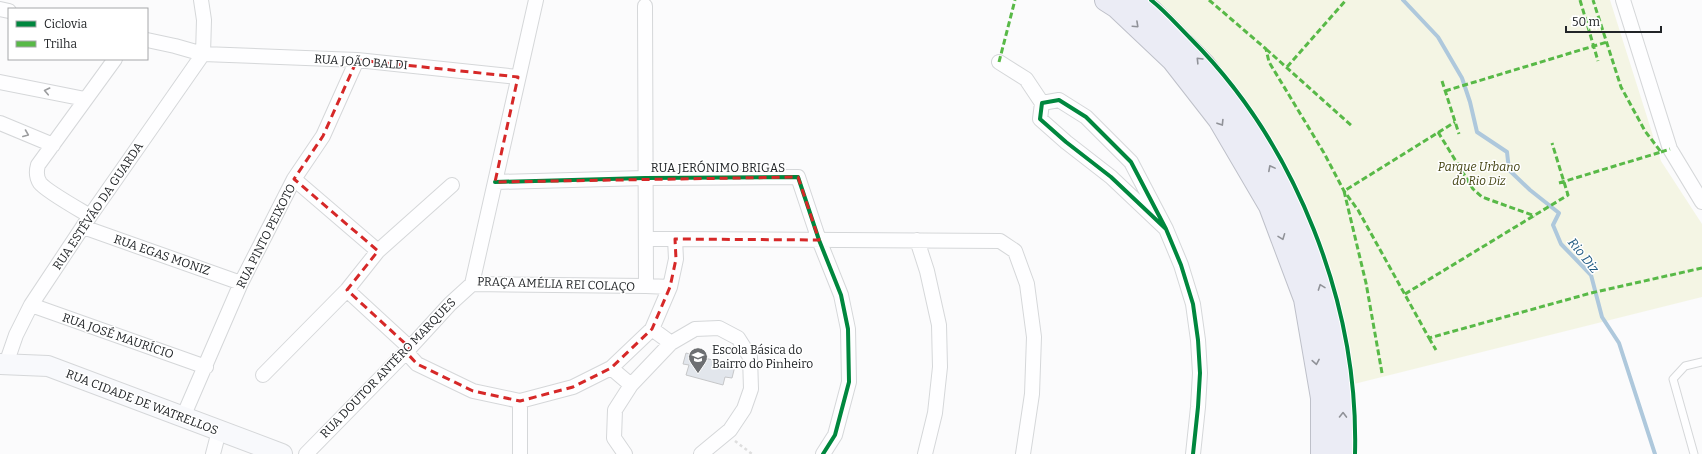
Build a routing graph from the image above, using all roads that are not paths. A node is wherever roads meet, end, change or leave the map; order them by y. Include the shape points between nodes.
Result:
1 (201, 0) edge
2 (536, 0) edge
3 (1106, 0) edge
4 (1136, 0) edge
5 (1623, 0) edge
6 (645, 6) dead end
7 (148, 40) edge
8 (203, 54) junction
9 (114, 60) edge
10 (357, 60) junction
11 (1000, 62) dead end
12 (518, 77) junction
13 (0, 82) edge
14 (85, 99) junction
15 (1042, 103) junction
16 (0, 123) edge
17 (52, 145) junction
18 (645, 178) junction
19 (294, 179) junction
20 (494, 182) junction
21 (452, 185) dead end
22 (1700, 195) edge
23 (86, 222) junction
24 (1166, 229) junction
25 (646, 239) junction
26 (675, 239) junction
27 (819, 240) junction
28 (917, 240) junction
29 (378, 251) junction
30 (241, 283) junction
31 (472, 284) junction
32 (646, 286) junction
33 (670, 287) junction
34 (347, 290) junction
35 (31, 305) junction
36 (652, 329) junction
37 (671, 343) junction
38 (408, 350) junction
39 (1702, 362) edge
40 (3, 364) edge
41 (206, 367) junction
42 (611, 368) junction
43 (263, 375) dead end
44 (631, 385) junction
45 (520, 401) junction
46 (183, 418) junction
47 (220, 431) junction
48 (213, 454) edge
49 (282, 454) edge
50 (306, 454) edge
51 (520, 454) edge
52 (625, 454) edge
53 (701, 454) edge
54 (823, 454) edge
55 (925, 454) edge
56 (1023, 454) edge
57 (1193, 454) edge
58 (1322, 454) edge
59 (1343, 454) edge
60 (1694, 454) edge

1 - 8 street via 204,20
2 - 12 street, PRAÇA AMÉLIA REI COLAÇO
3 -> 58 highway via 1117,7 1173,60 1219,119 1270,206 1305,300 1322,398
59 -> 4 highway via 1343,396 1325,298 1293,207 1246,120 1204,65 1151,11
5 - 22 street via 1670,149
6 - 18 street
7 - 8 street, RUA JOÃO BALDI
8 - 10 street, RUA JOÃO BALDI
8 - 23 street, RUA ESTÊVÃO DA GUARDA
9 - 14 street
10 - 12 street, RUA JOÃO BALDI
10 - 19 street, RUA PINTO PEIXOTO via 323,136
11 - 15 street via 1026,79
12 - 20 street, PRAÇA AMÉLIA REI COLAÇO
14 -> 13 street
14 - 17 street
15 - 24 street via 1040,119 1111,177
15 - 24 street via 1059,100 1086,117 1131,162
16 -> 17 street
17 - 23 street, RUA EGAS MONIZ via 38,165 36,173 40,184 71,206
18 - 20 street
18 - 25 street
18 - 27 street, RUA JERÓNIMO BRIGAS via 798,177
19 - 29 street
19 - 30 street, RUA PINTO PEIXOTO
20 - 31 street, PRAÇA AMÉLIA REI COLAÇO
21 - 29 street
23 - 30 street, RUA EGAS MONIZ
23 - 35 street, RUA ESTÊVÃO DA GUARDA
24 - 57 street via 1191,298 1198,340 1200,373
25 - 26 street
25 - 32 street
26 - 27 street
26 - 33 street via 676,259
27 - 28 street
27 - 54 street via 841,295 848,329 848,382 835,435
28 - 55 street via 939,325 940,368 935,413
28 - 56 street via 1000,241 1015,251 1027,284 1034,337 1032,394
29 - 34 street
30 - 41 street, RUA PINTO PEIXOTO
31 - 32 street, PRAÇA AMÉLIA REI COLAÇO
31 - 38 street, RUA DOUTOR ANTÉRO MARQUES
32 - 33 street, PRAÇA AMÉLIA REI COLAÇO
33 - 36 street
34 - 38 street
34 - 43 street
35 - 40 street, RUA ESTÊVÃO DA GUARDA
35 - 41 street, RUA JOSÉ MAURÍCIO
36 - 37 street
36 - 42 street
37 - 44 street
37 - 53 street via 695,329 719,328 738,338 750,357 751,389 744,409 726,434
38 - 45 street via 417,364 473,391
38 - 50 street, RUA DOUTOR ANTÉRO MARQUES
39 - 60 lane via 1685,366 1673,379
40 - 46 street, RUA CIDADE DE WATRELLOS via 48,366
41 - 46 street, RUA PINTO PEIXOTO
42 - 44 street
42 - 45 street via 573,387
44 - 52 street via 615,410 614,438
45 - 51 street
46 - 47 street, RUA CIDADE DE WATRELLOS
47 - 48 street
47 - 49 street, RUA CIDADE DE WATRELLOS

